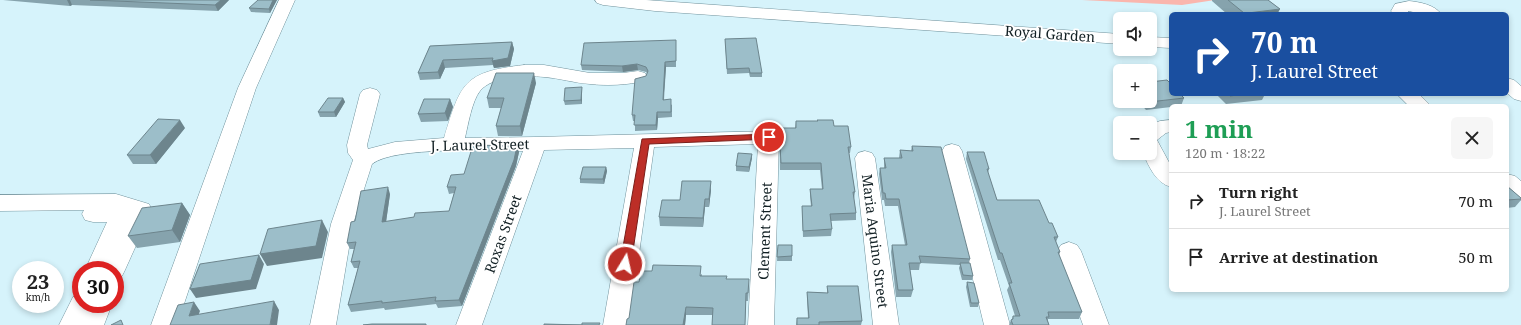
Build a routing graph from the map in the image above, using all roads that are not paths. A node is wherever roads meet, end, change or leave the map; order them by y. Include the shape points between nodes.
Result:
1 (286, 0) edge
2 (603, 0) edge
3 (1413, 4) edge
4 (1400, 12) edge
5 (1429, 12) edge
6 (1113, 38) edge
7 (1157, 42) edge
8 (1169, 43) edge
9 (638, 77) edge
10 (1509, 86) edge
11 (370, 94) dead end
12 (1521, 95) edge
13 (1409, 96) edge
14 (1419, 104) edge
15 (1169, 126) edge
16 (1157, 130) edge
17 (769, 137) joint
18 (645, 141) junction
19 (453, 144) junction
20 (536, 144) junction
21 (952, 151) dead end
22 (365, 158) junction
23 (865, 158) dead end
24 (1157, 160) edge
25 (1169, 178) edge
26 (1509, 183) edge
27 (1521, 193) edge
28 (0, 203) edge
29 (73, 207) junction
30 (0, 212) edge
31 (1068, 250) dead end
32 (101, 261) edge
33 (116, 261) edge
34 (78, 313) edge
35 (96, 313) edge
36 (72, 325) edge
37 (91, 325) edge
38 (164, 325) edge
39 (323, 325) edge
40 (469, 325) edge
41 (616, 325) edge
42 (761, 325) edge
43 (886, 325) edge
44 (997, 325) edge
45 (1096, 325) edge

1 - 38 street via 247,88
2 - 6 street, Royal Garden via 655,6
3 - 4 street via 1401,8
3 - 5 street
7 - 8 street
9 - 19 street via 590,79 544,71 524,71 504,73 482,80 472,89 464,105
10 - 12 street
11 - 22 street via 357,145 358,153
13 - 14 street
15 - 16 street
17 - 18 street, J. Laurel Street
17 - 42 street, Clement Street
18 - 20 street, J. Laurel Street
18 - 41 street
19 - 20 street, J. Laurel Street
19 - 22 street, J. Laurel Street via 396,149
20 - 40 street, Roxas Street
21 - 44 street
22 - 39 street via 342,224
23 - 43 street, Maria Aquino Street
24 - 25 street
26 - 27 street
28 - 29 street
29 - 30 street
29 - 32 street via 118,215 118,225
29 - 33 street via 116,202 141,210
31 - 45 street
34 - 36 street
35 - 37 street

